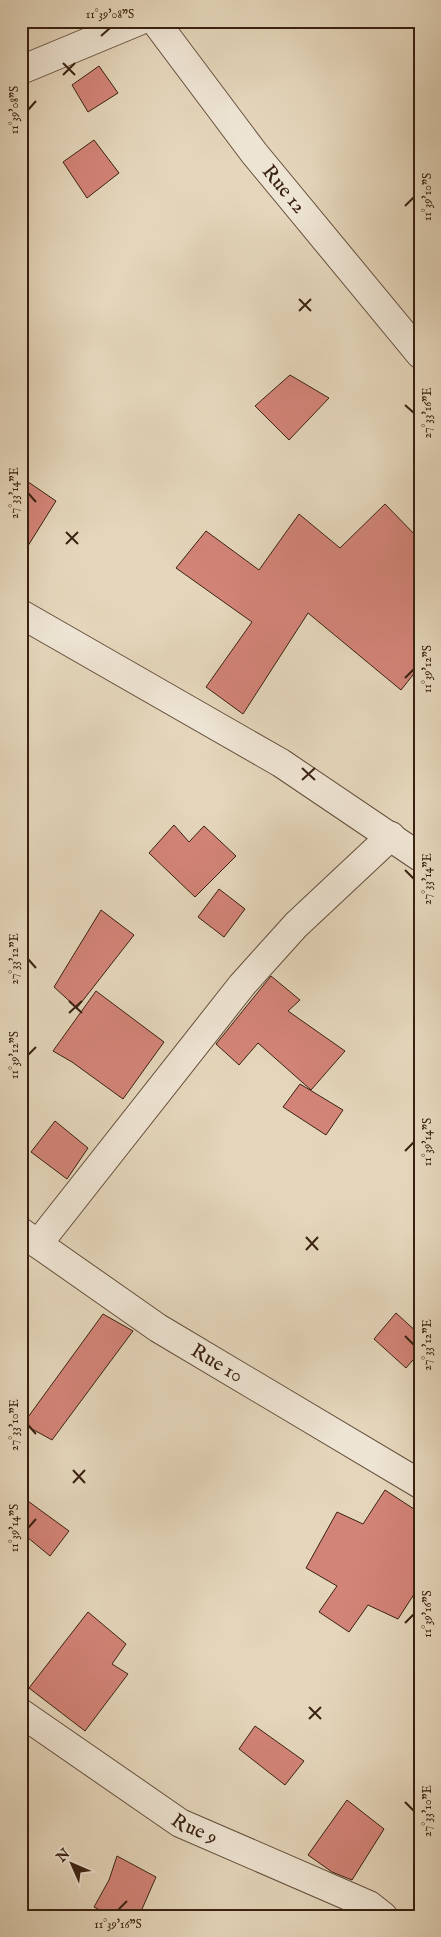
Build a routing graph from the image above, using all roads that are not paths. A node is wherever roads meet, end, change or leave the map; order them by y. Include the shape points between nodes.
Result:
1 (139, 21) edge
2 (155, 21) edge
3 (21, 70) edge
4 (420, 354) edge
5 (21, 614) edge
6 (391, 836) junction
7 (420, 857) edge
8 (30, 1238) edge
9 (420, 1484) edge
10 (21, 1713) edge
11 (383, 1916) edge

1 - 3 street
2 - 4 street, Rue 12 via 254,153
5 - 6 street via 281,762
6 - 7 street
6 - 8 street via 296,925 242,985
8 - 9 street, Rue 10 via 158,1328
10 - 11 street, Rue 9 via 180,1822 369,1905

